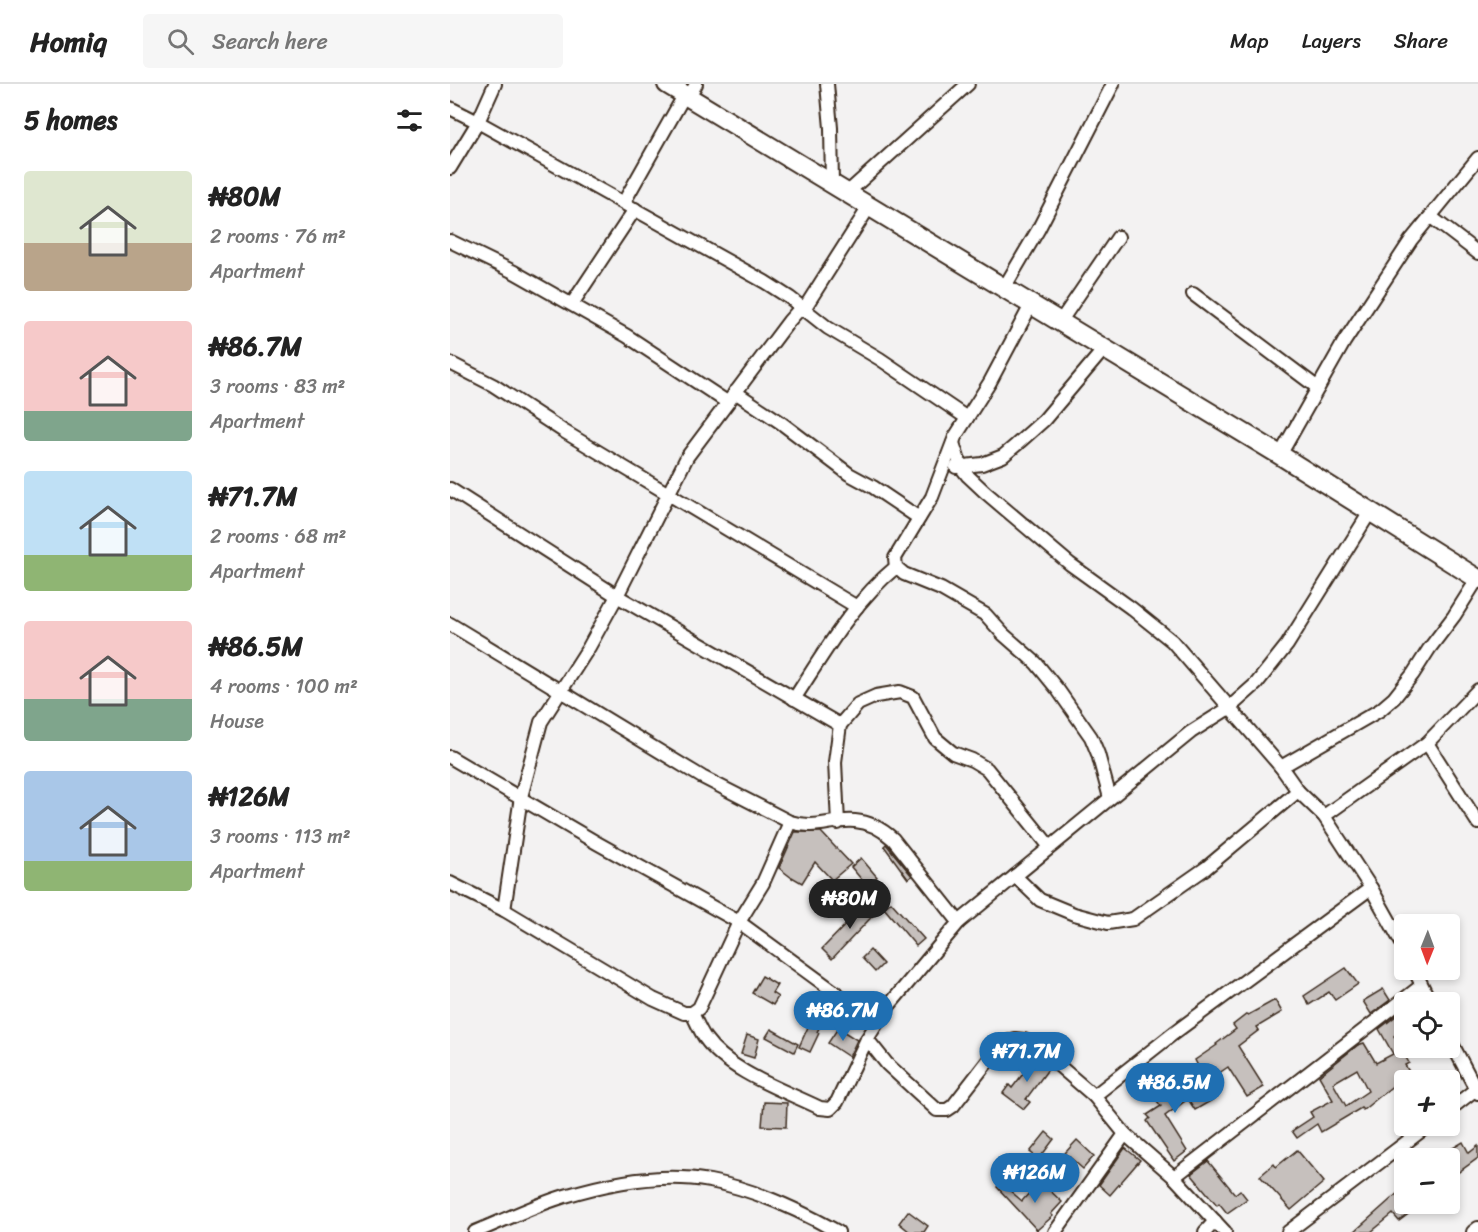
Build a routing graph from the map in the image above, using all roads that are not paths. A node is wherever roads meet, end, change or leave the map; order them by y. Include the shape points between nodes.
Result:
1 (495, 84) edge
2 (667, 84) edge
3 (827, 84) edge
4 (968, 84) edge
5 (1113, 84) edge
6 (690, 92) edge
7 (450, 108) edge
8 (478, 122) junction
9 (1478, 158) edge
10 (450, 168) edge
11 (839, 189) junction
12 (629, 206) junction
13 (869, 207) junction
14 (1431, 217) junction
15 (1118, 237) dead end
16 (450, 241) edge
17 (1478, 253) edge
18 (1004, 288) junction
19 (1193, 294) dead end
20 (572, 304) junction
21 (1031, 305) junction
22 (804, 309) junction
23 (1060, 322) junction
24 (1104, 349) junction
25 (450, 363) edge
26 (1318, 388) junction
27 (731, 397) junction
28 (967, 418) junction
29 (953, 443) junction
30 (1280, 455) junction
31 (961, 467) junction
32 (944, 469) junction
33 (450, 489) edge
34 (668, 495) junction
35 (1370, 512) junction
36 (919, 518) junction
37 (896, 567) junction
38 (1478, 579) edge
39 (618, 596) junction
40 (857, 607) junction
41 (450, 624) edge
42 (561, 690) junction
43 (1478, 690) edge
44 (794, 699) junction
45 (1229, 708) junction
46 (840, 725) junction
47 (1427, 743) junction
48 (450, 757) edge
49 (1281, 767) junction
50 (1298, 791) junction
51 (521, 797) junction
52 (1110, 798) junction
53 (1324, 816) junction
54 (790, 822) junction
55 (838, 823) junction
56 (1478, 823) edge
57 (1050, 847) junction
58 (1015, 876) junction
59 (450, 884) edge
60 (1371, 888) junction
61 (504, 910) junction
62 (739, 922) junction
63 (959, 922) junction
64 (1394, 929) edge
65 (1419, 980) edge
66 (1421, 986) junction
67 (1424, 992) edge
68 (692, 1013) junction
69 (877, 1023) junction
70 (867, 1039) junction
71 (1460, 1058) edge
72 (1477, 1091) edge
73 (1094, 1096) junction
74 (1460, 1103) edge
75 (1125, 1134) junction
76 (1415, 1136) edge
77 (1174, 1177) junction
78 (1215, 1221) junction
79 (1478, 1228) edge
80 (475, 1232) edge
81 (838, 1232) edge
82 (1055, 1232) edge
83 (1205, 1232) edge
84 (1225, 1232) edge
85 (1288, 1232) edge
86 (1473, 1232) edge

1 - 8 street
2 - 6 main road
3 - 11 street
4 - 11 street
5 - 18 street
6 - 11 main road
6 - 12 street
7 - 8 street
8 - 10 street
8 - 12 street
9 - 14 street
11 - 13 main road
12 - 20 street
12 - 22 street via 765,282
13 - 18 main road
13 - 22 street
14 - 17 street
14 - 26 street via 1411,240
15 - 23 street
16 - 20 street
18 - 21 main road
19 - 26 street
20 - 27 street
21 - 23 main road
21 - 28 street via 996,373
22 - 27 street via 789,321
22 - 28 street
23 - 24 main road
24 - 30 main road
24 - 31 street via 1044,420 1003,456
25 - 34 street via 493,385
26 - 30 street
27 - 34 street via 687,457
27 - 36 street via 780,422 849,474
28 - 29 street
29 - 31 street
29 - 32 street
30 - 35 main road
31 - 32 street
31 - 45 street via 1070,564 1172,641
32 - 36 street
33 - 39 street
34 - 39 street
34 - 40 street
35 - 38 main road
35 - 45 street via 1287,645 1256,684
36 - 37 street via 895,558
37 - 40 street
37 - 52 street via 986,615 1036,663 1091,737
38 - 49 street via 1394,698
39 - 42 street
39 - 44 street
40 - 44 street
41 - 42 street
42 - 51 street via 541,722
42 - 54 street via 702,777
43 - 47 street
44 - 46 street
45 - 49 street
45 - 52 street via 1191,732
46 - 55 street via 835,762
46 - 57 street via 858,704 876,696 900,692 913,697 935,738 953,753 987,769
47 - 53 street
47 - 56 street
48 - 51 street
49 - 50 street
50 - 53 street
50 - 58 street via 1206,868 1134,919 1108,923 1074,914 1040,900
51 - 61 street
51 - 62 street
52 - 57 street
53 - 60 street
54 - 55 street via 804,826
54 - 62 street via 763,883
55 - 63 street via 856,821 880,829 893,839
57 - 58 street
58 - 63 street
59 - 61 street
60 - 64 street
60 - 73 street
61 - 68 street via 653,999
62 - 68 street via 699,1008
62 - 69 street
63 - 69 street
65 - 66 street
66 - 67 street
66 - 77 street
68 - 70 street via 704,1037 734,1066 820,1108 830,1109 837,1102
69 - 70 street
70 - 73 street via 887,1064 937,1110 953,1106 991,1057 1015,1039 1035,1046
71 - 72 street
72 - 74 street
73 - 75 street
75 - 77 street
75 - 82 street
76 - 85 street
77 - 78 street
78 - 83 street
78 - 84 street
79 - 86 street
80 - 81 street via 563,1196 653,1178 708,1181 740,1189

